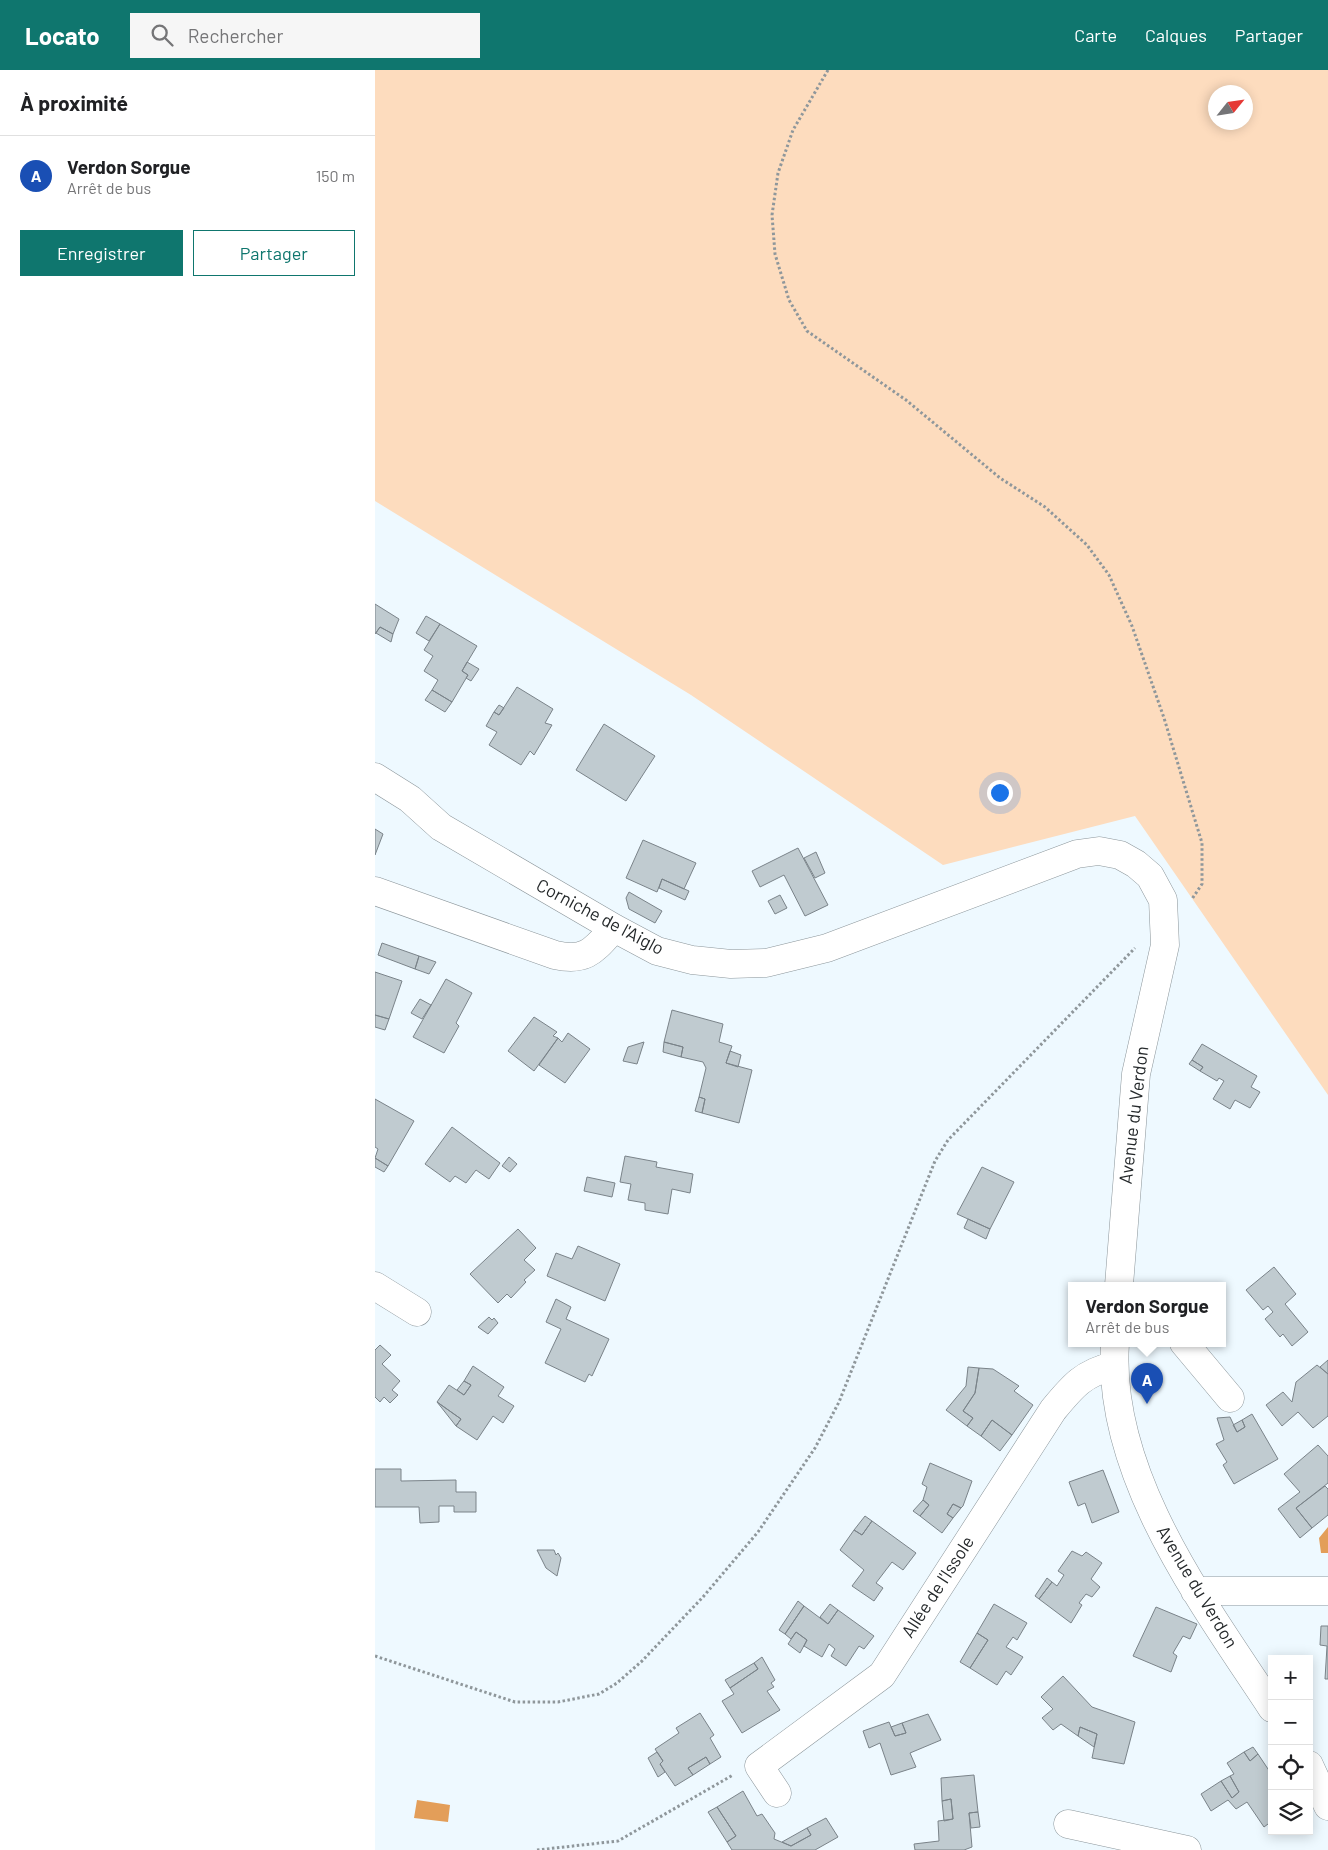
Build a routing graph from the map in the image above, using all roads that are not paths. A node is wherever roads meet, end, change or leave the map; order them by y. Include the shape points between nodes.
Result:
1 (375, 777) edge
2 (375, 892) edge
3 (1164, 918) joint
4 (614, 928) junction
5 (1119, 1275) edge
6 (1132, 1282) edge
7 (375, 1286) edge
8 (417, 1312) dead end
9 (1188, 1347) edge
10 (1114, 1355) edge
11 (1230, 1398) dead end
12 (1195, 1591) junction
13 (1328, 1591) edge
14 (1268, 1702) edge
15 (1313, 1774) edge
16 (777, 1793) dead end
17 (1328, 1806) edge
18 (1068, 1824) dead end
19 (1187, 1850) edge

1 - 4 street, Corniche de l'Aiglo via 410,799 441,827
2 - 4 street via 573,959 592,952
3 - 4 street, Corniche de l'Aiglo via 1163,900 1150,876 1121,856 1099,851 1077,854 827,948 766,963 692,960 657,951
3 - 5 street, Avenue du Verdon via 1165,945 1135,1074
5 - 6 street
7 - 8 street
9 - 11 street
10 - 12 street, Avenue du Verdon via 1124,1430 1140,1484 1170,1548
10 - 16 street, Allée de l'Issole via 1076,1382 1053,1410 882,1675 759,1766
12 - 13 street
12 - 14 street, Avenue du Verdon
15 - 17 street
18 - 19 street

